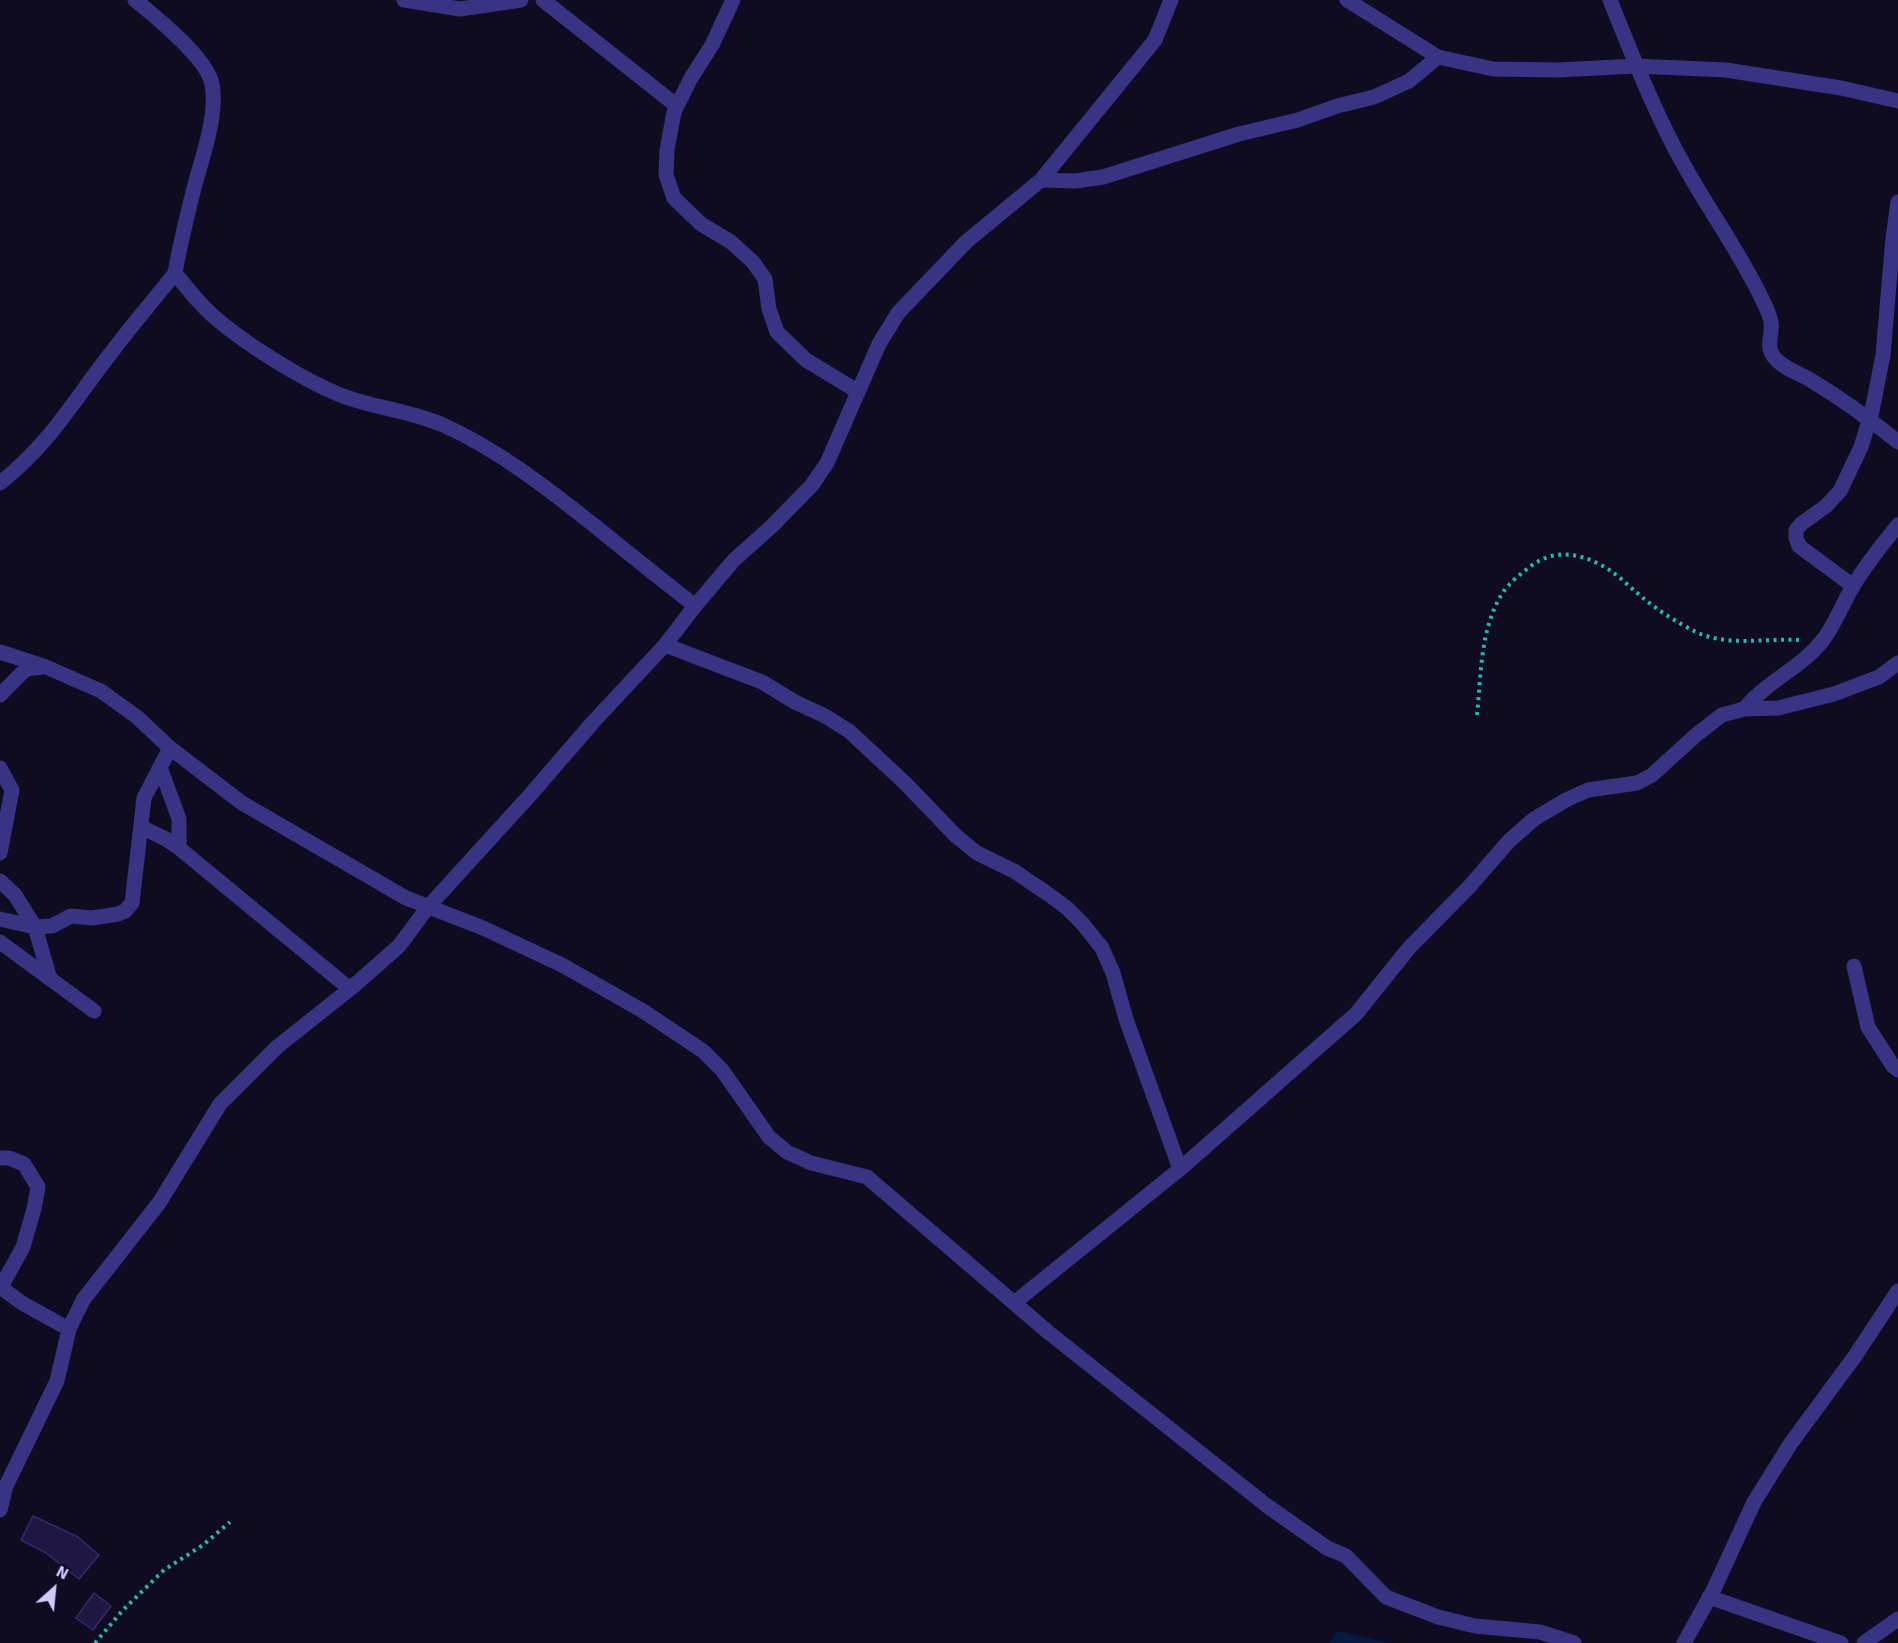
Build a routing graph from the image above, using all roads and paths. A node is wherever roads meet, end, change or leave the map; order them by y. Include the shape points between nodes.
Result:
1 (135, 0) edge
2 (404, 0) edge
3 (521, 0) edge
4 (543, 0) edge
5 (733, 0) edge
6 (1171, 0) edge
7 (1347, 0) edge
8 (1610, 0) edge
9 (1438, 57) junction
10 (1636, 66) junction
11 (1898, 101) edge
12 (676, 106) junction
13 (1041, 180) junction
14 (1898, 202) edge
15 (175, 273) junction
16 (857, 391) junction
17 (1870, 419) junction
18 (1898, 442) edge
19 (0, 483) edge
20 (1898, 525) edge
21 (1853, 586) junction
22 (695, 606) junction
23 (1822, 641) junction
24 (665, 645) junction
25 (0, 652) edge
26 (1898, 663) edge
27 (46, 667) junction
28 (0, 695) edge
29 (1744, 709) junction
30 (1477, 715) dead end
31 (170, 748) junction
32 (160, 767) junction
33 (0, 768) edge
34 (141, 827) junction
35 (179, 848) junction
36 (0, 854) edge
37 (0, 881) edge
38 (428, 907) junction
39 (0, 919) edge
40 (35, 927) junction
41 (0, 942) edge
42 (1854, 966) dead end
43 (50, 979) junction
44 (350, 989) junction
45 (94, 1011) dead end
46 (1898, 1070) edge
47 (0, 1158) edge
48 (1180, 1169) junction
49 (0, 1287) edge
50 (1898, 1291) edge
51 (1014, 1303) junction
52 (69, 1329) junction
53 (3, 1484) edge
54 (0, 1510) edge
55 (231, 1522) dead end
56 (1709, 1597) junction
57 (1898, 1619) edge
58 (1865, 1642) edge
59 (95, 1643) edge
60 (1574, 1643) edge
61 (1684, 1643) edge
62 (1841, 1643) edge

1 - 15 street via 202,62 212,83 209,129
2 - 3 street via 460,9
4 - 12 street
5 - 12 street
6 - 13 street via 1155,40
7 - 9 street
8 - 10 street
9 - 10 street via 1492,69
9 - 13 street via 1409,81 1374,97 1103,177
10 - 11 street via 1726,70
10 - 17 street via 1684,165 1763,302 1771,320 1772,355
12 - 16 street via 666,175 674,198 701,224 731,242 753,262 765,279 777,332 806,360
13 - 16 street via 966,242 898,313
14 - 17 street via 1883,355
15 - 19 street via 60,423
15 - 22 street via 211,314 309,379 375,407 443,425 520,470
16 - 22 street via 827,463 812,485 734,560
17 - 18 street
17 - 21 street via 1840,491 1796,530 1799,546
20 - 21 street
21 - 23 street
22 - 24 street
23 - 29 street
23 - 30 path via 1729,640 1697,632 1599,564 1577,554 1558,554 1539,560 1499,597 1483,653
24 - 38 street
24 - 48 street via 762,682 849,731 956,836 977,853 1048,894 1082,923 1102,948 1113,974
25 - 27 street
26 - 29 street via 1879,676 1834,694 1778,708
27 - 28 street via 26,669
27 - 31 street via 101,691
29 - 48 street via 1722,715 1652,775 1637,783 1588,790 1534,819 1409,948 1356,1014
31 - 32 street
31 - 38 street via 242,803
32 - 34 street via 144,798
32 - 35 street via 179,819
33 - 36 street via 12,790
34 - 35 street
34 - 40 street via 132,903 125,911 92,918 71,916 52,926
35 - 44 street
37 - 40 street via 15,895
38 - 44 street via 399,946
38 - 51 street via 562,965 643,1011 709,1057 769,1137 788,1152 830,1169 867,1177
39 - 40 street
40 - 43 street
41 - 43 street
42 - 46 street via 1868,1027
43 - 45 street
44 - 52 street via 277,1047 220,1104 159,1203 83,1300
47 - 49 street via 24,1164 38,1186 23,1247
48 - 51 street
49 - 52 street
50 - 56 street via 1754,1502
51 - 60 street via 1266,1505 1327,1548 1346,1556 1386,1598 1475,1626 1540,1632
52 - 53 street via 57,1381
53 - 54 street
55 - 59 path via 164,1570
56 - 61 street
56 - 62 street
57 - 58 street

